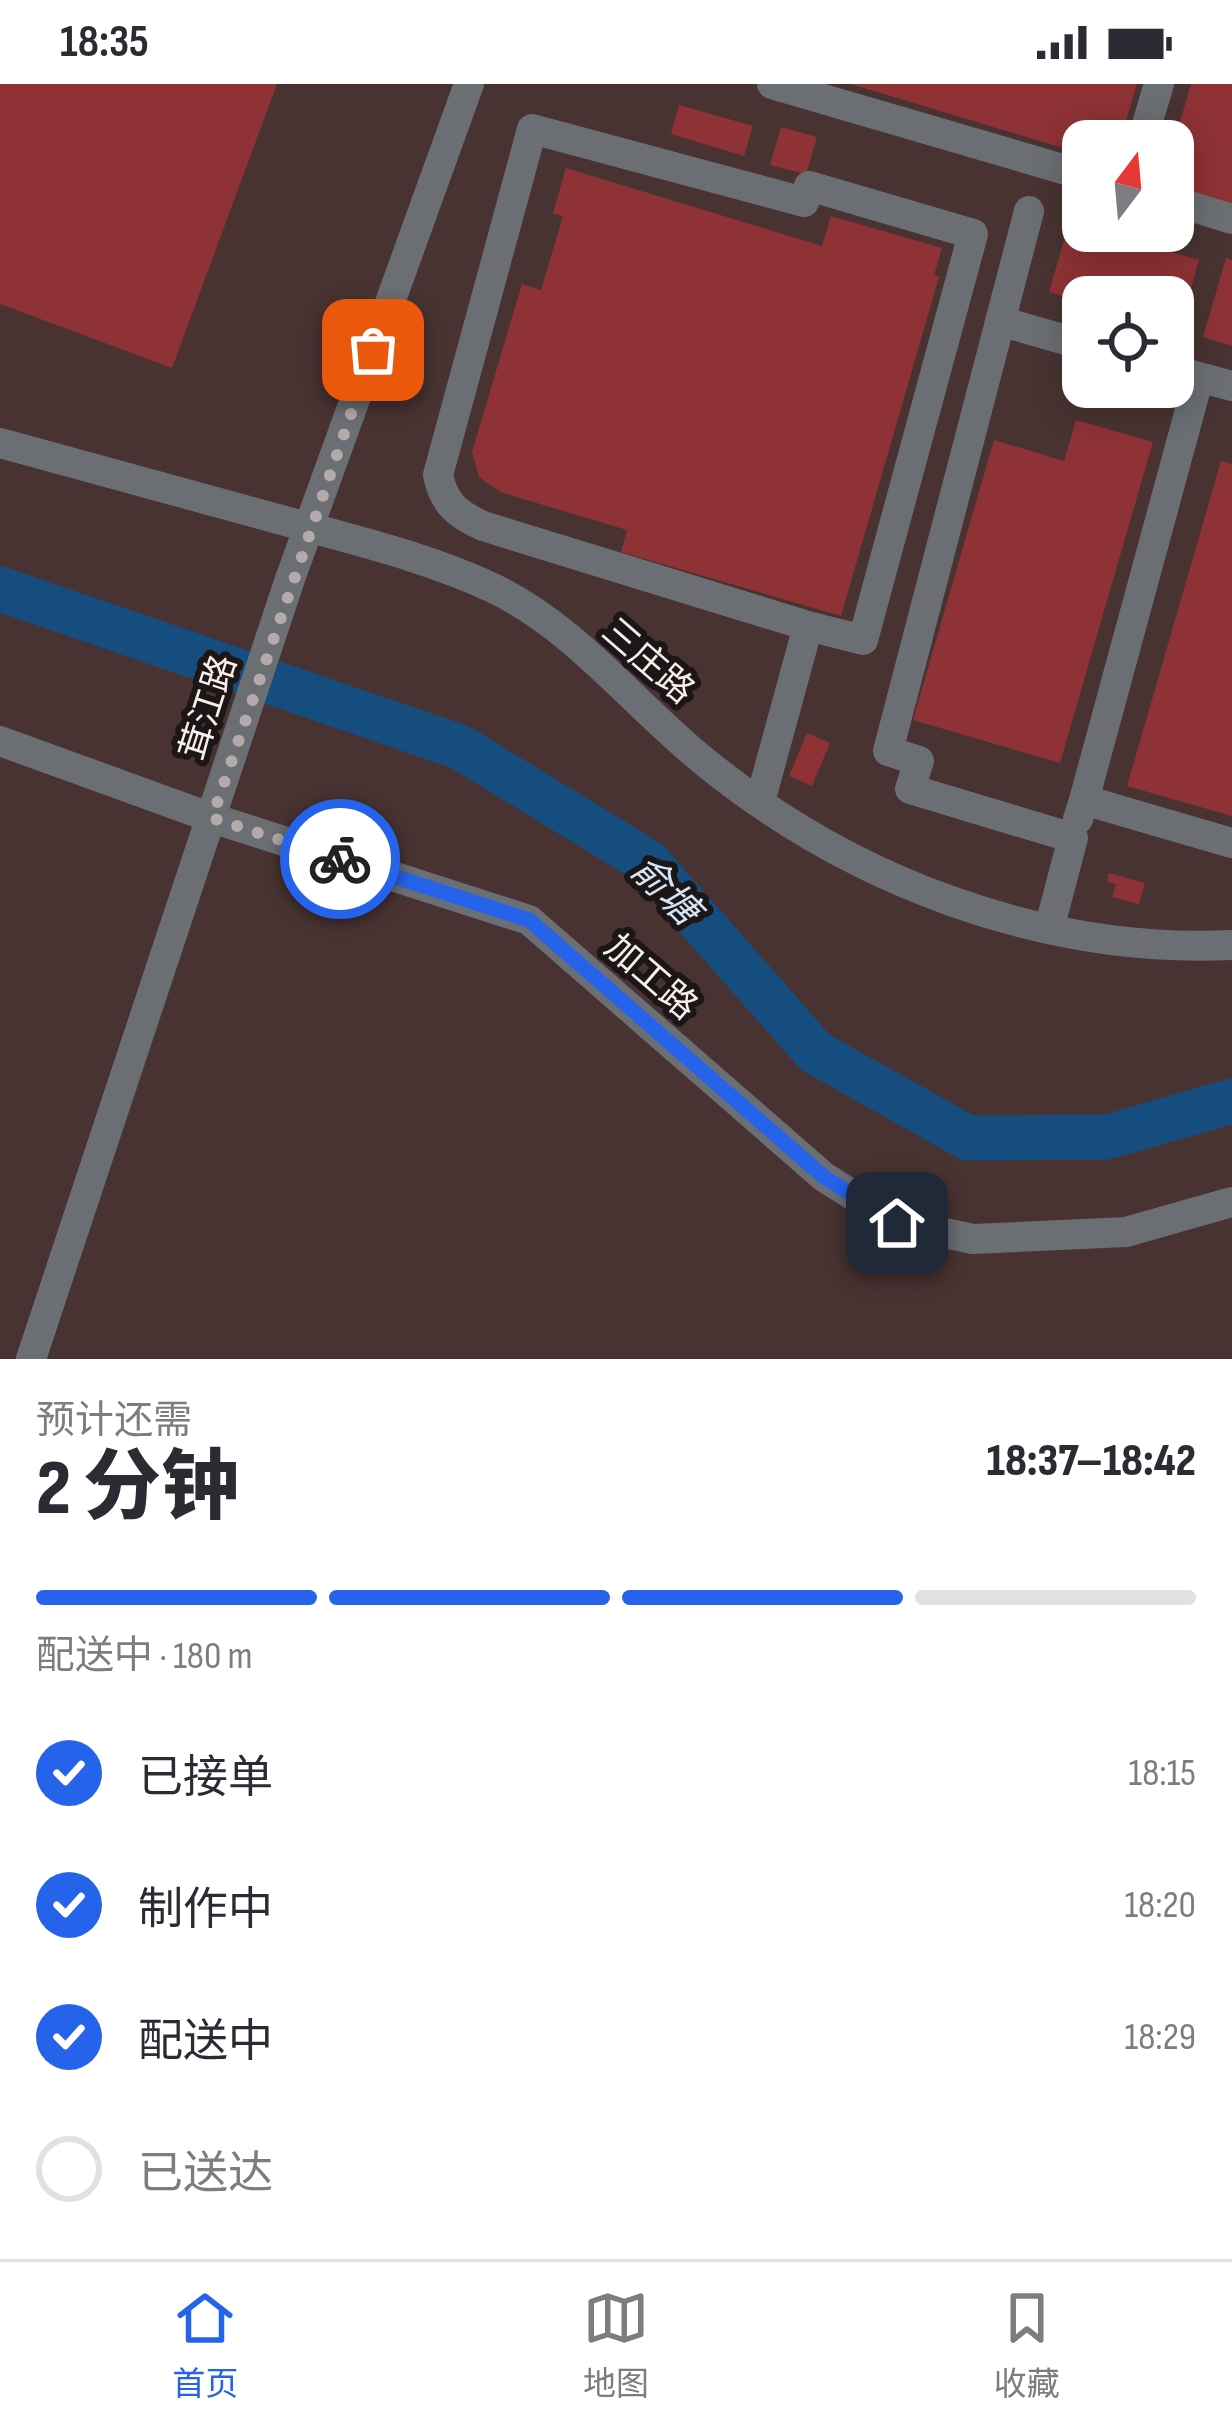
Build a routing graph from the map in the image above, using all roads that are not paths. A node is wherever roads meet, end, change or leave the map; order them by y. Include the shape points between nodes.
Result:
1 (469, 84) edge
2 (772, 84) edge
3 (1159, 84) edge
4 (1148, 120) edge
5 (1062, 169) edge
6 (1194, 207) edge
7 (1029, 211) dead end
8 (1232, 219) edge
9 (1000, 322) junction
10 (1062, 339) edge
11 (1194, 376) edge
12 (1232, 386) edge
13 (1178, 408) edge
14 (0, 443) edge
15 (309, 528) junction
16 (808, 626) junction
17 (0, 741) edge
18 (1084, 800) junction
19 (760, 802) junction
20 (212, 818) junction
21 (1073, 838) junction
22 (1232, 843) edge
23 (1049, 929) junction
24 (1232, 945) edge
25 (1232, 1202) edge
26 (31, 1359) edge

1 - 15 street, 茸江路
2 - 5 street
3 - 4 street
6 - 8 street
7 - 9 street
9 - 10 street
9 - 21 street via 888,751 919,761 910,789
11 - 12 street
13 - 18 street
14 - 15 street, 三庄路
15 - 19 street, 三庄路 via 412,556 533,611
15 - 20 street, 茸江路
16 - 16 street via 483,526 443,497 438,475 532,129 804,202 808,186 973,234 863,640
16 - 19 street
17 - 20 street, 加工路
18 - 21 street
18 - 22 street
19 - 23 street, 三庄路 via 896,882
20 - 25 street, 加工路 via 529,920 824,1177 897,1223 974,1239 1126,1232
20 - 26 street, 茸江路
21 - 23 street
23 - 24 street, 三庄路 via 1163,948

